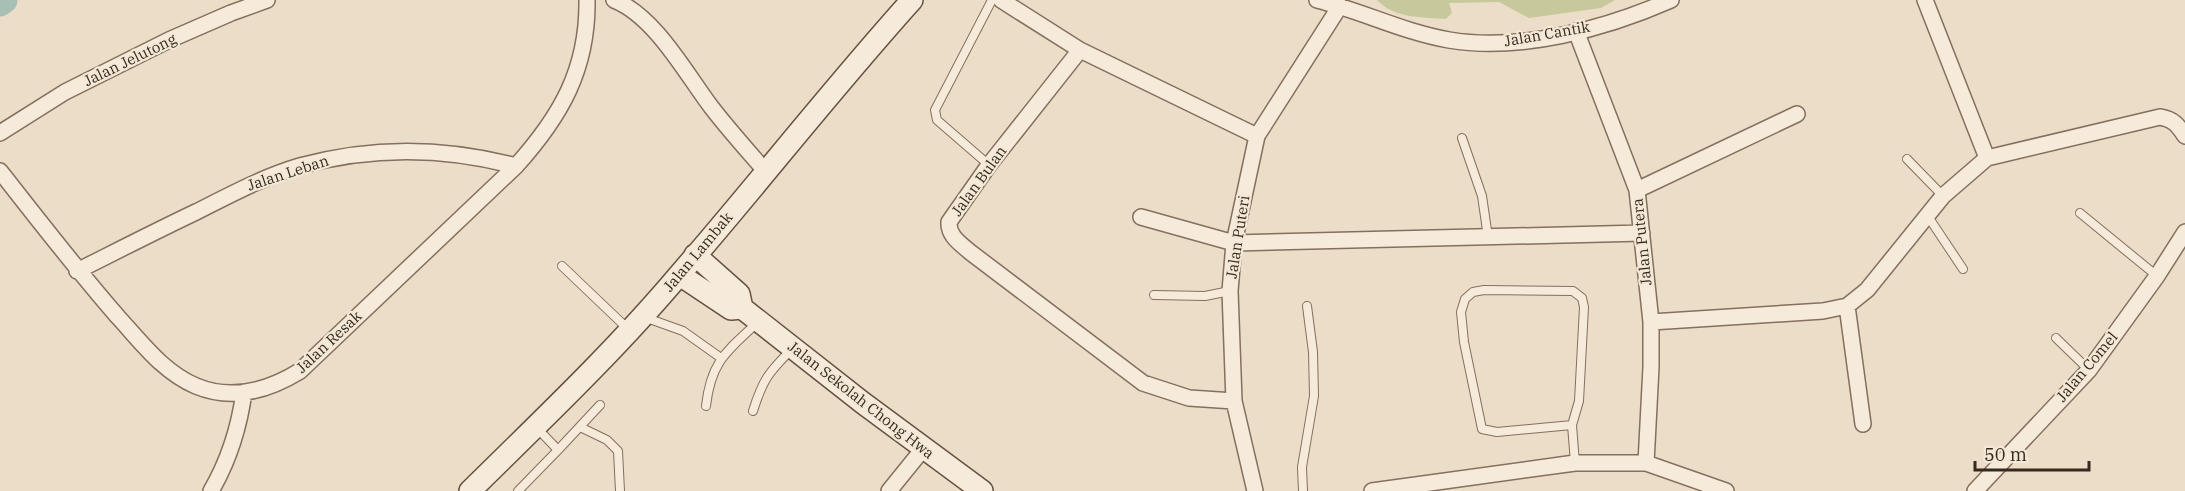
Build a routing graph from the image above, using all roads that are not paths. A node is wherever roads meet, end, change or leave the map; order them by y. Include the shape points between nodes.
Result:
1 (267, 0) edge
2 (587, 0) edge
3 (614, 0) edge
4 (912, 0) edge
5 (992, 0) edge
6 (1000, 0) edge
7 (1317, 0) edge
8 (1671, 0) edge
9 (1925, 0) edge
10 (1340, 6) junction
11 (1576, 31) junction
12 (1080, 50) junction
13 (1797, 114) dead end
14 (0, 133) edge
15 (1257, 136) junction
16 (2185, 136) edge
17 (1462, 138) dead end
18 (1987, 158) junction
19 (1907, 159) dead end
20 (989, 165) junction
21 (516, 166) junction
22 (0, 171) edge
23 (766, 172) junction
24 (1637, 190) junction
25 (1943, 196) junction
26 (2080, 213) dead end
27 (1927, 215) junction
28 (1141, 217) dead end
29 (2185, 232) edge
30 (1641, 233) junction
31 (1488, 237) junction
32 (1234, 243) junction
33 (695, 255) junction
34 (562, 266) dead end
35 (1963, 269) dead end
36 (77, 271) junction
37 (680, 275) junction
38 (2157, 276) junction
39 (1230, 291) junction
40 (1155, 295) dead end
41 (1307, 306) dead end
42 (1847, 306) junction
43 (742, 308) junction
44 (759, 321) junction
45 (1651, 322) junction
46 (636, 323) junction
47 (2056, 338) dead end
48 (794, 348) junction
49 (721, 358) junction
50 (2089, 370) junction
51 (244, 392) junction
52 (1234, 401) junction
53 (600, 405) dead end
54 (706, 406) dead end
55 (753, 411) dead end
56 (1863, 424) dead end
57 (1572, 425) junction
58 (535, 426) junction
59 (580, 427) junction
60 (923, 449) junction
61 (558, 450) junction
62 (1575, 463) junction
63 (1646, 463) junction
64 (211, 491) edge
65 (470, 491) edge
66 (518, 491) edge
67 (620, 491) edge
68 (889, 491) edge
69 (982, 491) edge
70 (1255, 491) edge
71 (1304, 491) edge
72 (1372, 491) edge
73 (1726, 491) edge
74 (1975, 491) edge

1 - 14 street, Jalan Jelutong via 169,40 65,92
2 - 21 street, Jalan Resak via 582,47 568,94 541,139
3 - 23 street via 635,11 657,31 713,109
4 - 23 street, Jalan Lambak
5 - 20 lane via 935,110 937,120
6 - 12 street
7 - 10 street, Jalan Cantik
8 - 11 street, Jalan Cantik via 1635,16
9 - 18 street
10 - 11 street, Jalan Cantik via 1448,40 1484,44 1527,41
10 - 15 street, Jalan Puteri
11 - 24 street, Jalan Putera
12 - 15 street
12 - 20 street, Jalan Bulan
13 - 24 street
15 - 32 street, Jalan Puteri
16 - 18 street via 2170,118 2160,117
17 - 31 lane via 1482,196
18 - 25 street
19 - 25 lane
20 - 52 street, Jalan Bulan via 950,222 954,237 1143,383 1189,398
21 - 36 street, Jalan Leban via 479,156 406,150 370,152 300,166 252,184
21 - 51 street, Jalan Resak via 300,371 269,387
22 - 36 street, Jalan Resak
23 - 33 street, Jalan Lambak
24 - 30 street, Jalan Putera
25 - 27 street
26 - 38 lane
27 - 35 lane
27 - 42 street via 1867,290
28 - 32 street
29 - 38 street, Jalan Comel
30 - 31 street
30 - 45 street, Jalan Putera
31 - 32 street
32 - 39 street, Jalan Puteri
33 - 37 street, Jalan Lambak
33 - 43 street, Jalan Sekolah Chong Hwa via 740,294
34 - 46 lane
36 - 51 street, Jalan Resak via 174,374 215,391
37 - 43 street, Jalan Sekolah Chong Hwa via 731,309
37 - 46 street, Jalan Lambak
38 - 50 street, Jalan Comel
39 - 40 lane via 1205,296
39 - 52 street, Jalan Puteri
41 - 71 lane via 1314,396 1302,467
42 - 45 street
42 - 56 street
43 - 44 street, Jalan Sekolah Chong Hwa
44 - 48 street, Jalan Sekolah Chong Hwa
44 - 49 lane
45 - 63 street, Jalan Putera
46 - 49 lane via 683,331
46 - 58 street, Jalan Lambak
47 - 50 lane
48 - 55 lane via 768,373
48 - 60 street, Jalan Sekolah Chong Hwa
49 - 54 lane via 711,378
50 - 74 street, Jalan Comel
51 - 64 street via 234,444
52 - 70 street, Jalan Puteri
53 - 59 lane
57 - 57 lane via 1582,371 1582,298 1573,291 1484,290 1465,298 1461,312 1464,342 1482,429 1497,432
57 - 62 lane
58 - 61 lane
58 - 65 street, Jalan Lambak
59 - 61 lane
59 - 67 lane via 607,440 618,452
60 - 68 street
60 - 69 street, Jalan Sekolah Chong Hwa
61 - 66 lane
62 - 63 street
62 - 72 street
63 - 73 street

